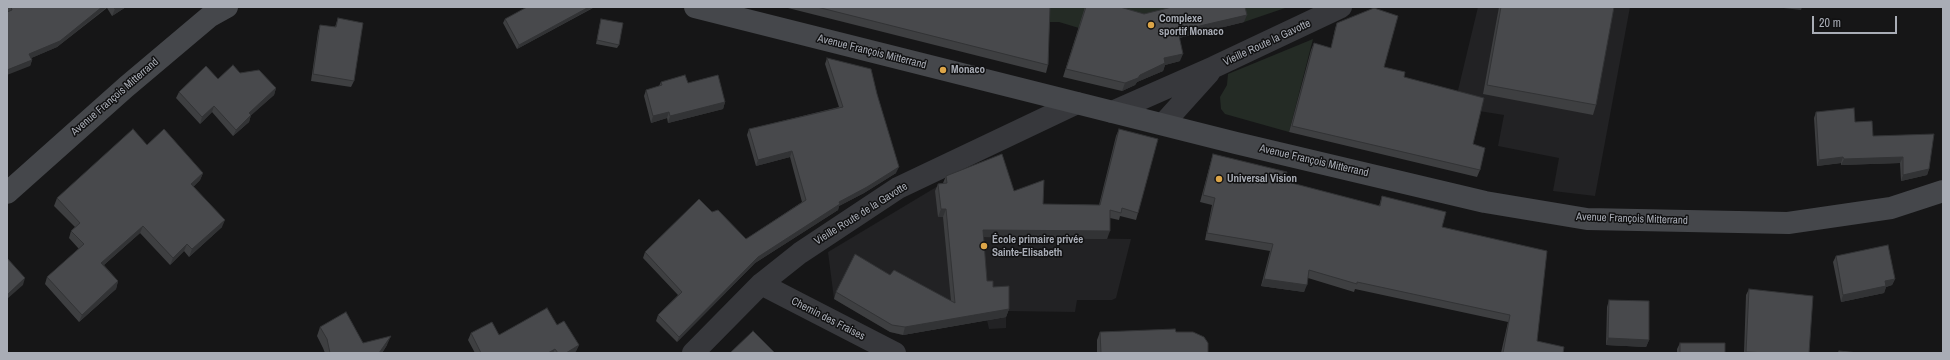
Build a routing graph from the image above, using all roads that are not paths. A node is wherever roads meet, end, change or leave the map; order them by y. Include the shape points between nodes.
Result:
1 (695, 7) edge
2 (1341, 7) edge
3 (221, 8) edge
4 (1214, 68) junction
5 (1077, 103) junction
6 (1112, 112) junction
7 (1163, 124) junction
8 (1943, 191) edge
9 (7, 193) edge
10 (761, 284) junction
11 (693, 353) edge
12 (895, 353) edge

1 - 5 main road, Avenue François Mitterrand
2 - 4 street, Vieille Route la Gavotte
3 - 9 main road, Avenue François Mitterrand via 126,87
4 - 6 street, Vieille Route la Gavotte
4 - 7 street, Vieille Route la Gavotte
5 - 6 main road, Avenue François Mitterrand
5 - 10 street, Vieille Route de la Gavotte via 898,188 800,253
6 - 7 main road, Avenue François Mitterrand
7 - 8 main road, Avenue François Mitterrand via 1485,202 1587,219 1788,223 1891,208
10 - 11 street, Vieille Route de la Gavotte
10 - 12 street, Chemin des Fraises

